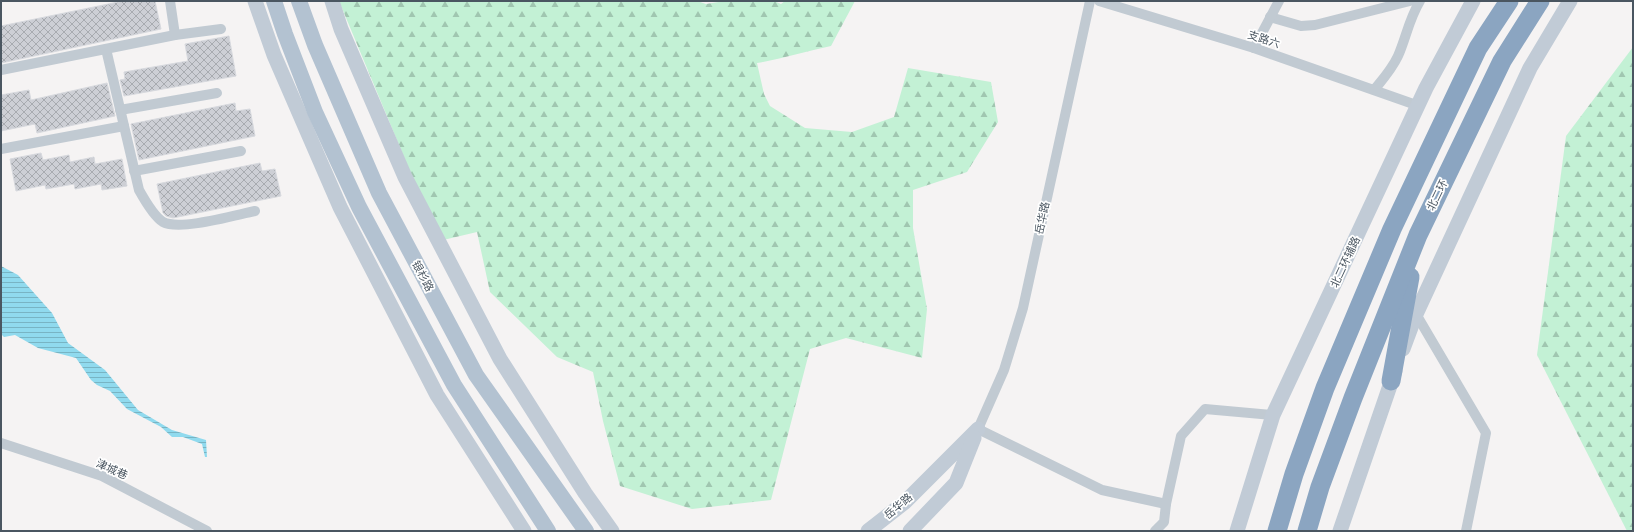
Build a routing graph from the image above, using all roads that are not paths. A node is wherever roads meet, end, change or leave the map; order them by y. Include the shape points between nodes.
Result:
1 (170, 1) edge
2 (255, 1) edge
3 (274, 1) edge
4 (299, 1) edge
5 (332, 1) edge
6 (1090, 1) edge
7 (1099, 1) edge
8 (1279, 1) edge
9 (1410, 1) edge
10 (1420, 1) edge
11 (1473, 1) edge
12 (1509, 1) edge
13 (1540, 1) edge
14 (1570, 1) edge
15 (1270, 17) junction
16 (221, 29) dead end
17 (175, 35) junction
18 (1254, 48) junction
19 (106, 49) junction
20 (1, 70) edge
21 (1374, 90) junction
22 (217, 93) dead end
23 (1419, 106) junction
24 (120, 110) junction
25 (124, 126) junction
26 (1, 149) edge
27 (241, 151) dead end
28 (134, 171) junction
29 (254, 211) dead end
30 (1418, 235) junction
31 (1416, 314) junction
32 (1391, 382) junction
33 (1273, 415) junction
34 (978, 429) junction
35 (1, 444) edge
36 (1166, 504) junction
37 (207, 531) edge
38 (524, 531) edge
39 (548, 531) edge
40 (586, 531) edge
41 (612, 531) edge
42 (868, 531) edge
43 (910, 531) edge
44 (1155, 531) edge
45 (1237, 531) edge
46 (1277, 531) edge
47 (1307, 531) edge
48 (1340, 531) edge
49 (1466, 531) edge

1 - 17 street
2 - 38 street via 274,55 340,208 437,395
3 - 39 main road via 315,112 359,207 454,385
4 - 40 main road, 银杉路 via 315,45 379,193 476,375
5 - 41 street via 341,29 405,177 500,359
6 - 34 street, 岳华路 via 1023,308 1004,370
7 - 18 street, 支路六
8 - 15 street
9 - 15 street via 1315,25 1301,26
10 - 21 street via 1406,30 1398,55
11 - 23 street, 北二环辅路 via 1426,88
12 - 46 highway via 1478,48 1395,222 1325,388 1294,474
13 - 30 highway, 北二环 via 1502,61
14 - 31 street via 1530,68
15 - 18 street
16 - 17 street
17 - 19 street
18 - 21 street, 支路六
19 - 20 street
19 - 24 street
21 - 23 street, 支路六
22 - 24 street
23 - 33 street, 北二环辅路
24 - 25 street
25 - 26 street
25 - 28 street
27 - 28 street
28 - 29 street via 145,201 162,221 171,225 195,223
30 - 32 highway
30 - 47 highway, 北二环 via 1353,398 1320,487
31 - 32 street
31 - 49 street via 1486,433
32 - 48 street
33 - 36 street via 1206,409 1181,436
33 - 45 street, 北二环辅路
34 - 36 street via 1102,490
34 - 42 street, 岳华路 via 905,502
34 - 43 street, 岳华路 via 956,483
35 - 37 street, 津城巷 via 102,476
36 - 44 street via 1164,522

